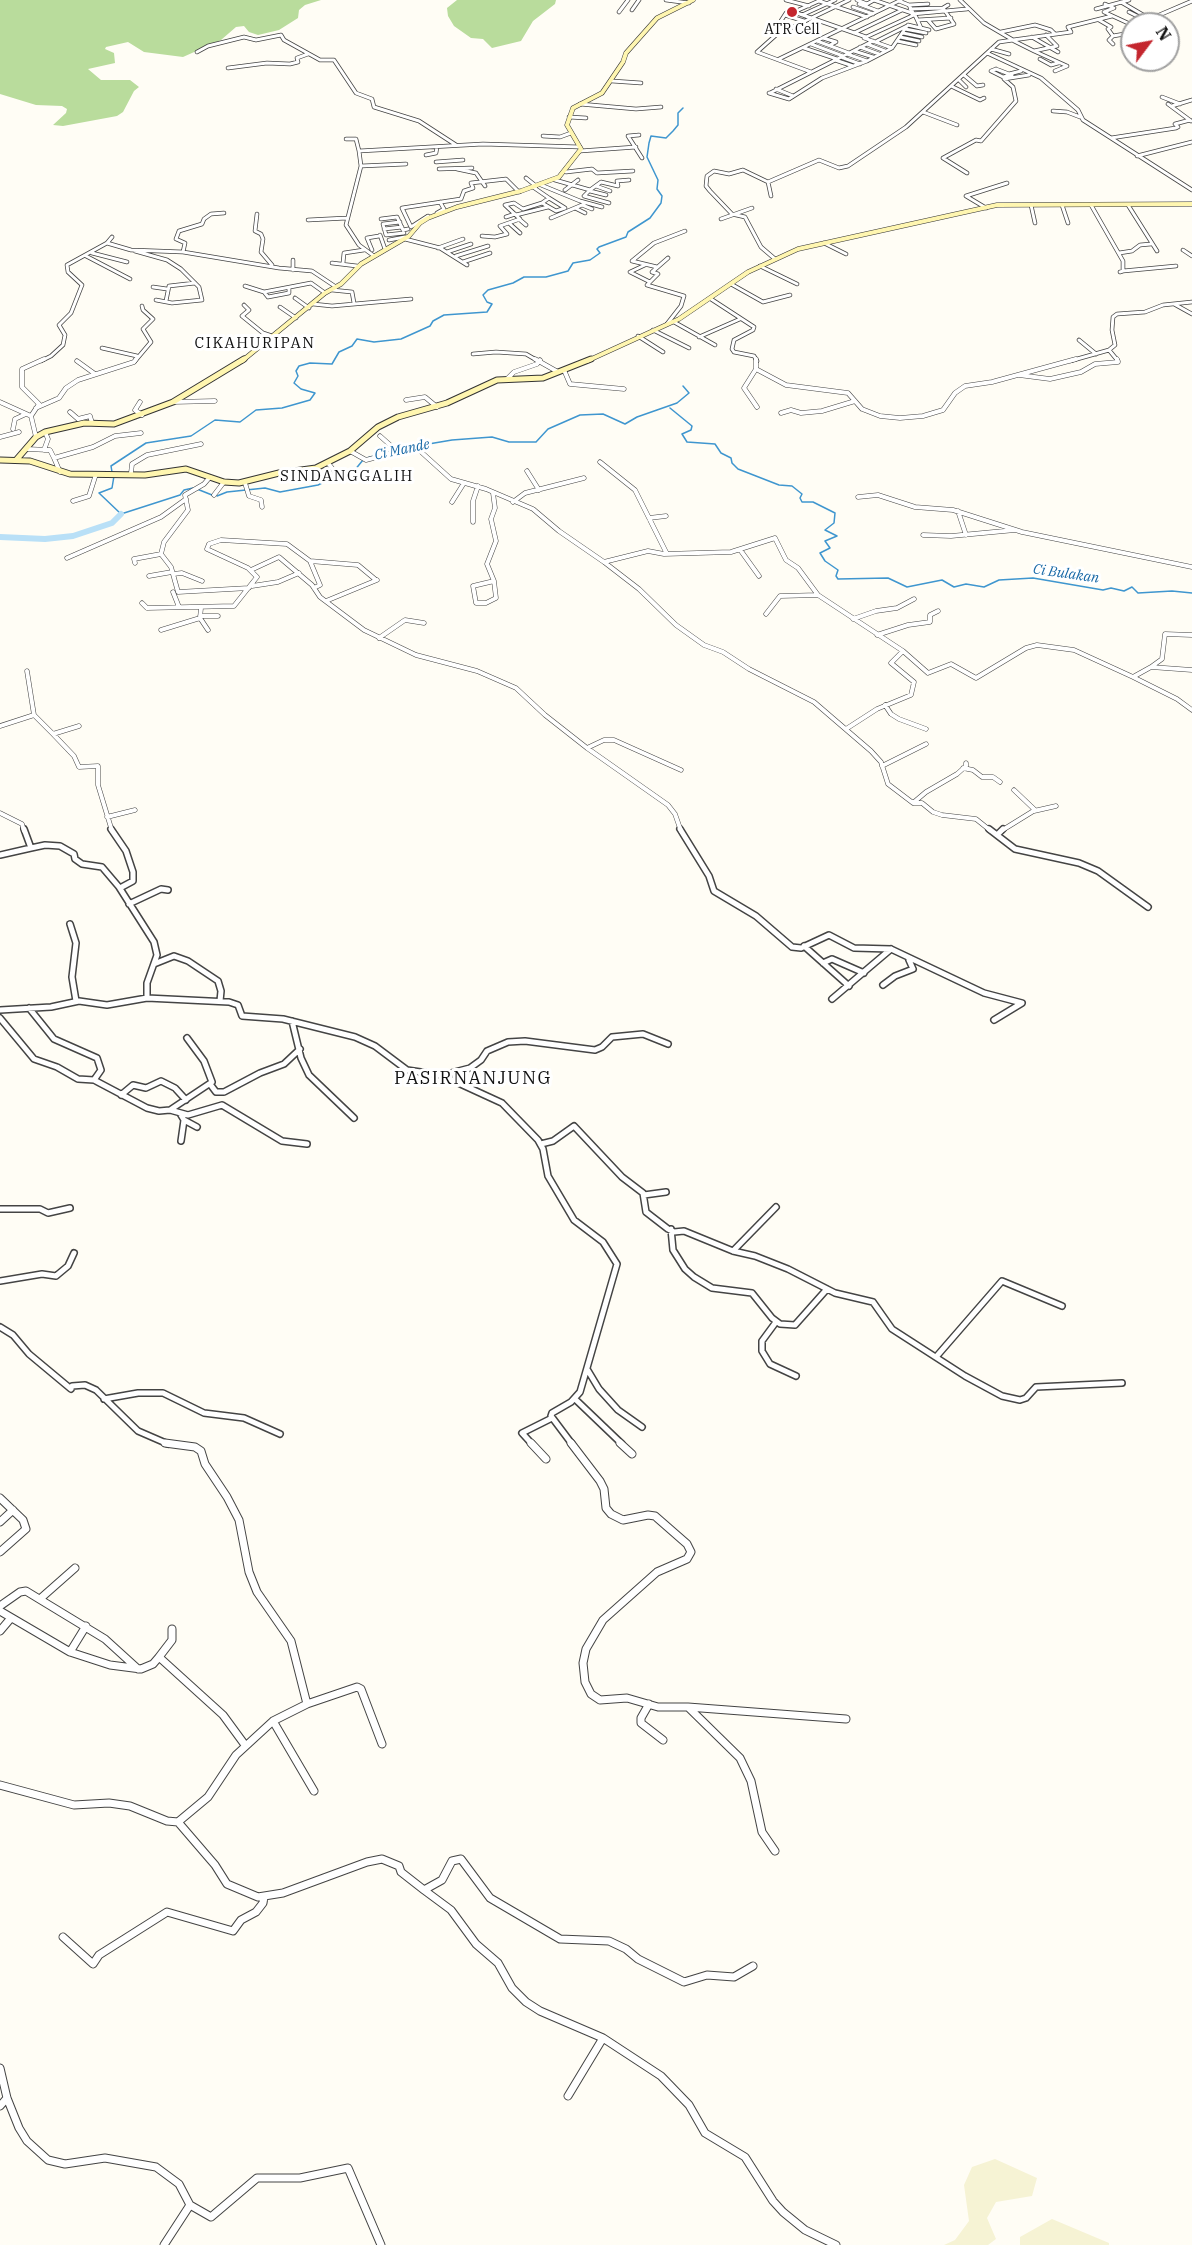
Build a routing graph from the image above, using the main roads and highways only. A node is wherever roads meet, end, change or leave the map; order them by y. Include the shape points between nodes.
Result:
1 (690, 2) edge
2 (1192, 204) edge
3 (17, 459) junction
4 (0, 460) edge

1 - 3 main road via 657,19 626,53 602,93 573,108 567,125 580,149 555,180 432,216 405,239 373,253 237,364 173,402 124,422 45,432
2 - 3 main road via 1002,205 798,249 760,266 674,322 599,356 538,379 491,382 437,406 389,420 350,451 319,467 279,473 246,487 186,469 154,475 60,472
3 - 4 main road

